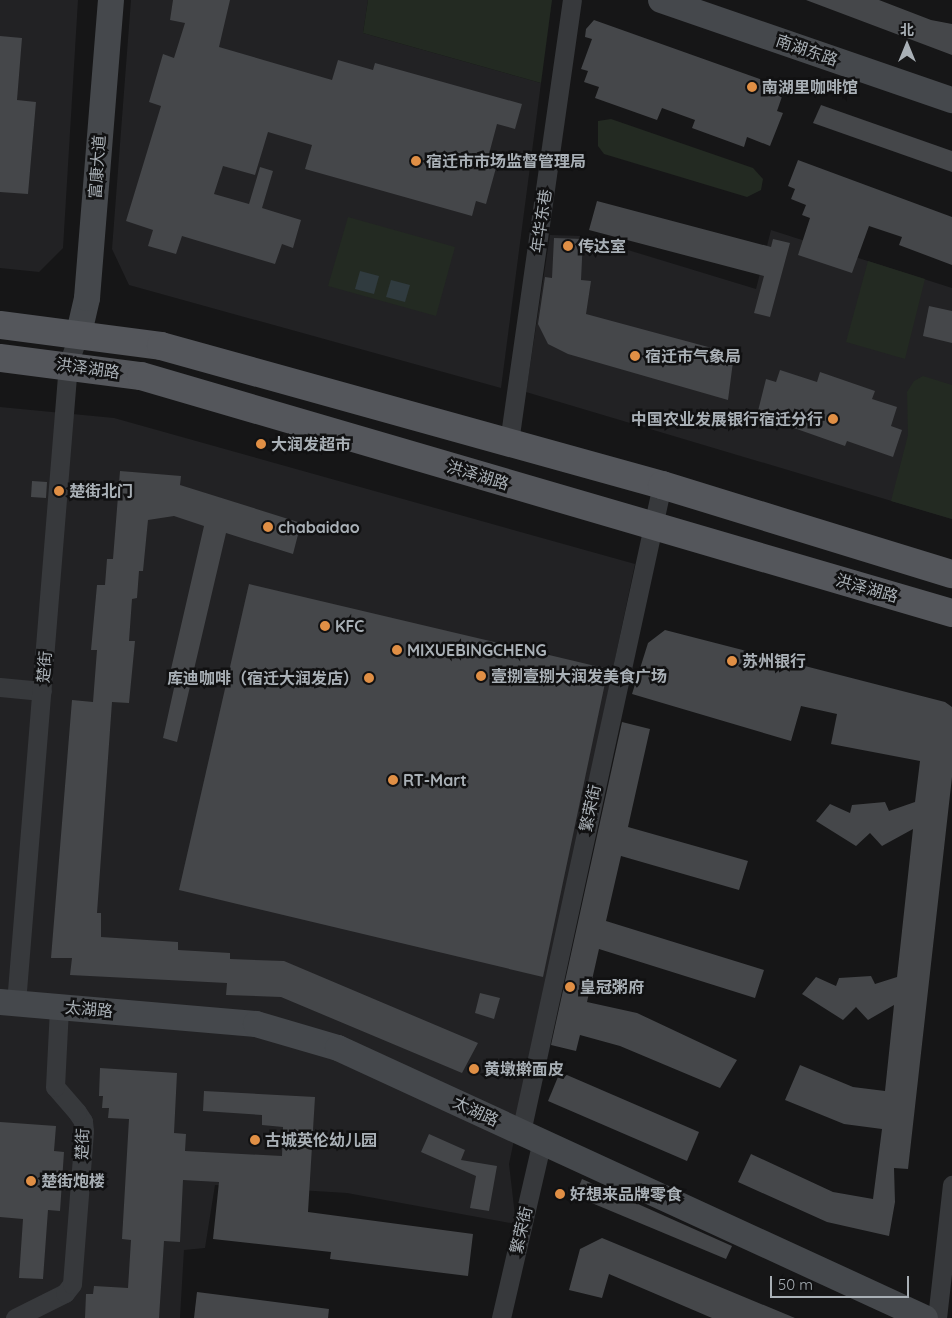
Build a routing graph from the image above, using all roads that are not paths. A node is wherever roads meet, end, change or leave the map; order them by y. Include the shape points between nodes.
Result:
1 (111, 0) edge
2 (572, 0) edge
3 (662, 0) edge
4 (952, 100) edge
5 (0, 325) edge
6 (79, 333) junction
7 (0, 358) edge
8 (68, 364) junction
9 (509, 442) junction
10 (662, 485) junction
11 (651, 526) junction
12 (952, 574) edge
13 (952, 613) edge
14 (0, 687) edge
15 (42, 691) junction
16 (8, 1003) edge
17 (59, 1007) junction
18 (531, 1136) junction
19 (952, 1185) edge
20 (15, 1318) edge
21 (501, 1318) edge
22 (925, 1318) edge
23 (937, 1318) edge

1 - 6 street, 富康大道 via 87,298
2 - 9 street, 年华东巷
3 - 4 street, 南湖东路
5 - 6 main road, 洪泽湖路
6 - 8 street, 楚街
6 - 9 main road, 洪泽湖路 via 161,346
7 - 8 main road, 洪泽湖路
8 - 11 main road, 洪泽湖路 via 141,376 202,392
8 - 15 street, 楚街
9 - 10 main road, 洪泽湖路
10 - 11 street, 繁荣街
10 - 12 main road, 洪泽湖路
11 - 13 main road, 洪泽湖路
11 - 18 street, 繁荣街
14 - 15 street
15 - 16 street, 楚街
16 - 17 street, 太湖路
17 - 18 street, 太湖路 via 256,1024 289,1031 338,1048
17 - 20 street, 楚街 via 55,1087 77,1112 84,1130 72,1284 65,1293
18 - 21 street, 繁荣街
18 - 22 street, 太湖路
19 - 23 street

